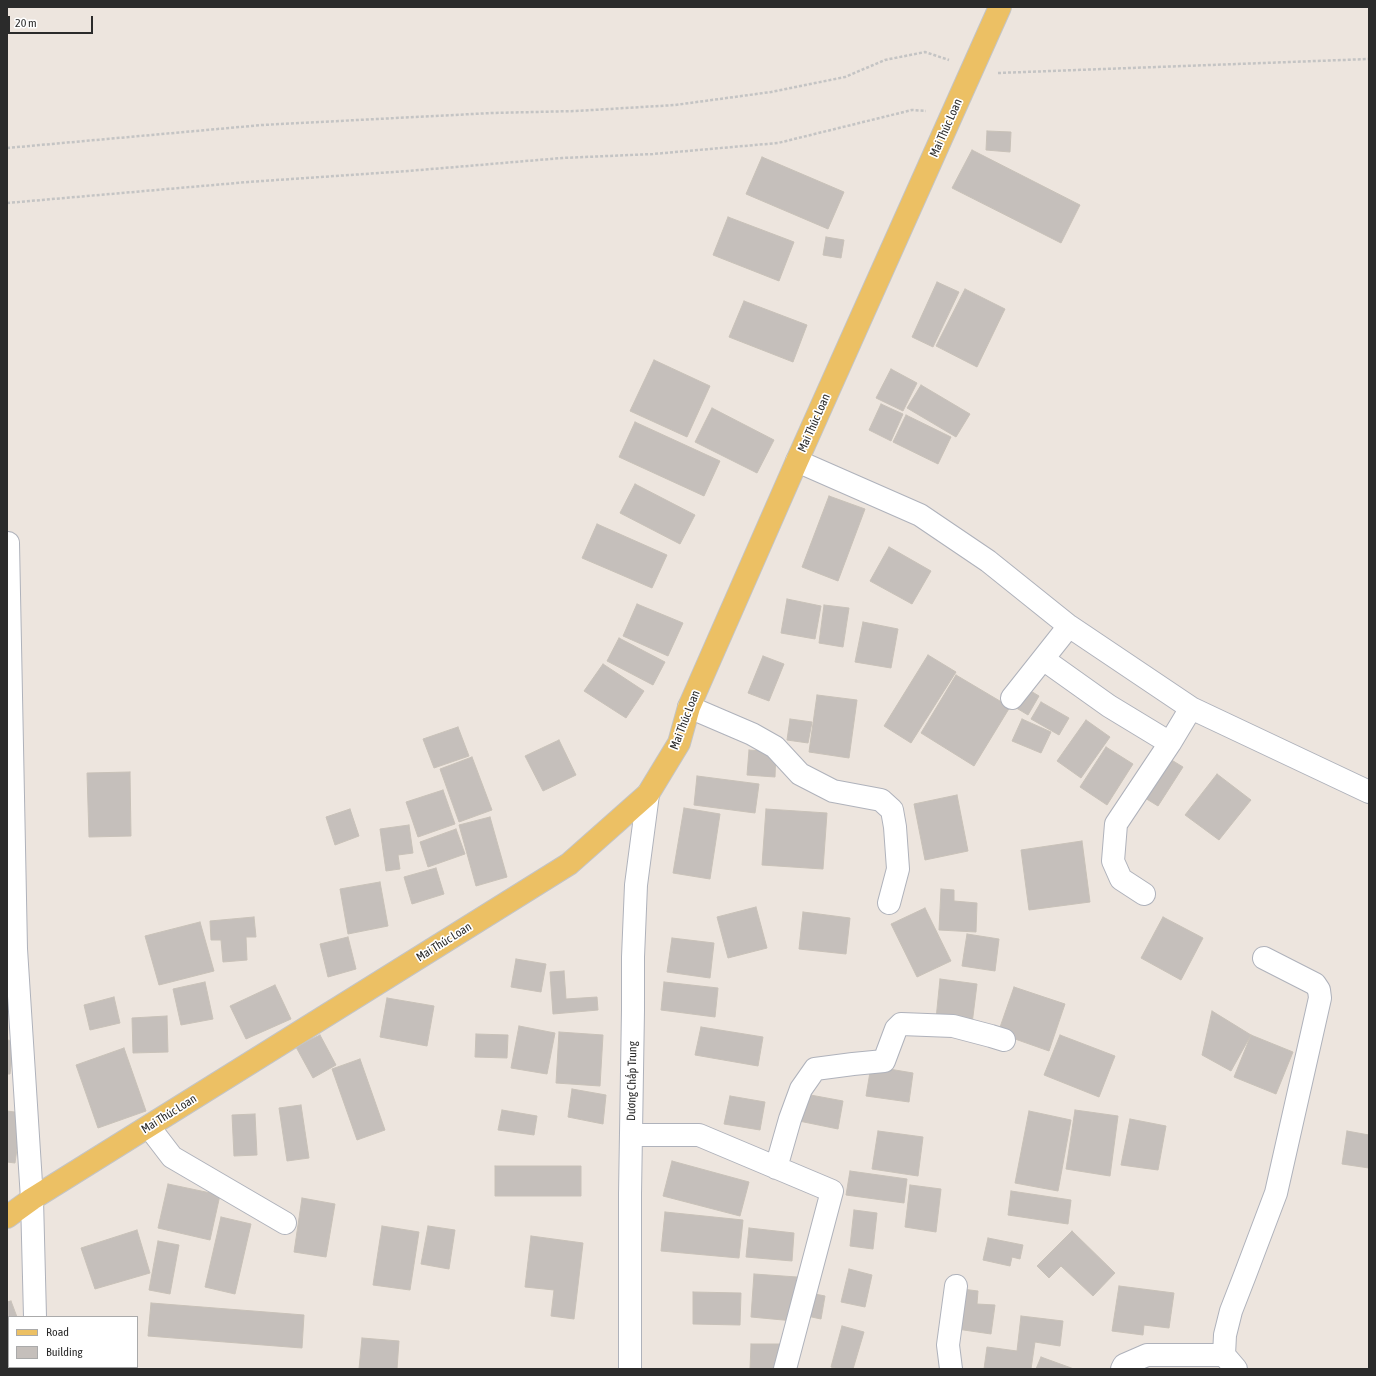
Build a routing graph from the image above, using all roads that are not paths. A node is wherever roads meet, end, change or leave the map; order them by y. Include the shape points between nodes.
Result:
1 (1000, 7) edge
2 (797, 461) junction
3 (8, 543) edge
4 (1069, 626) junction
5 (1043, 659) junction
6 (1012, 698) dead end
7 (689, 707) junction
8 (1191, 708) junction
9 (1170, 743) junction
10 (1369, 792) edge
11 (648, 794) junction
12 (1144, 894) dead end
13 (889, 903) dead end
14 (12, 948) edge
15 (1264, 958) dead end
16 (1004, 1040) dead end
17 (148, 1127) junction
18 (631, 1136) junction
19 (776, 1168) junction
20 (32, 1200) junction
21 (7, 1217) edge
22 (285, 1223) dead end
23 (956, 1286) dead end
24 (35, 1316) edge
25 (1230, 1362) edge
26 (630, 1369) edge
27 (785, 1369) edge
28 (951, 1369) edge
29 (1122, 1369) edge

1 - 2 main road, Mai Thúc Loan
2 - 4 street via 920,515 988,562
2 - 7 main road, Mai Thúc Loan
3 - 14 street
4 - 5 street
4 - 8 street
5 - 6 street
5 - 9 street via 1109,706
7 - 11 main road, Mai Thúc Loan via 679,744
7 - 13 street via 752,734 775,747 800,774 833,792 881,800 892,810 898,869
8 - 9 street
8 - 10 street
9 - 12 street via 1116,824 1113,861 1121,879
11 - 17 main road, Mai Thúc Loan via 569,864
11 - 18 street, Dương Chấp Trung via 636,885 633,942
14 - 20 street
15 - 25 street via 1316,984 1320,998 1276,1192 1231,1310 1225,1335
16 - 19 street via 952,1026 901,1024 896,1028 884,1061 815,1069 801,1089
17 - 20 main road, Mai Thúc Loan
17 - 22 street via 172,1157
18 - 19 street via 699,1135
18 - 26 street, Dương Chấp Trung
19 - 27 street via 832,1191
20 - 21 main road, Mai Thúc Loan
20 - 24 street
23 - 28 street via 948,1344
25 - 29 street via 1147,1355 1124,1365

